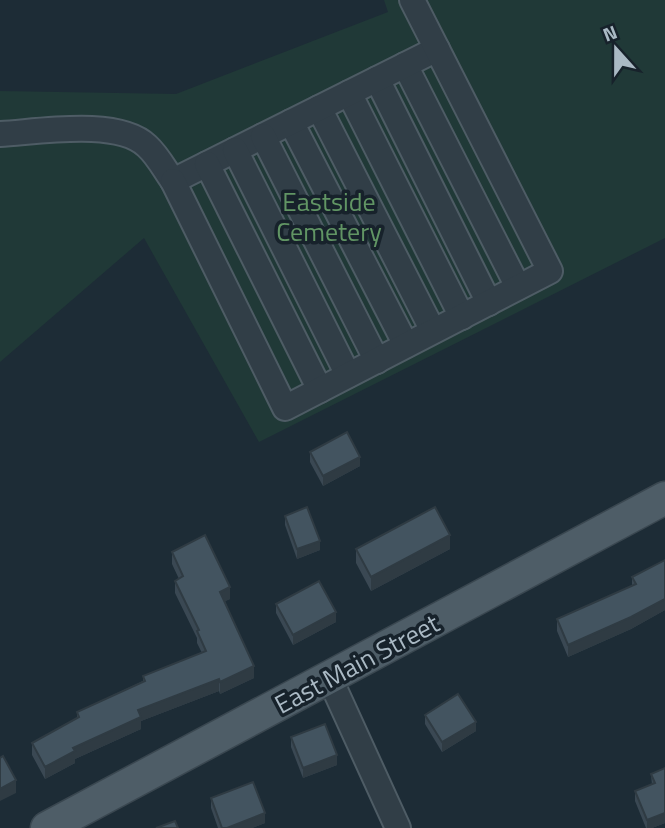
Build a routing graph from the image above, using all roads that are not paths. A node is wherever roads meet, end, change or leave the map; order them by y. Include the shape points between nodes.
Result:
1 (412, 0) edge
2 (437, 49) junction
3 (405, 65) junction
4 (377, 79) junction
5 (349, 93) junction
6 (319, 108) junction
7 (291, 122) junction
8 (0, 134) edge
9 (263, 136) junction
10 (235, 150) junction
11 (207, 164) junction
12 (173, 181) junction
13 (518, 288) junction
14 (489, 303) junction
15 (462, 317) junction
16 (433, 331) junction
17 (406, 345) junction
18 (377, 360) junction
19 (348, 375) junction
20 (320, 390) junction
21 (665, 498) edge
22 (330, 679) junction
23 (47, 828) edge
24 (398, 828) edge

1 - 2 street
2 - 3 street
2 - 13 street via 550,271
3 - 4 street
3 - 13 street
4 - 5 street
4 - 14 street
5 - 6 street
5 - 15 street
6 - 7 street
6 - 16 street
7 - 9 street
7 - 17 street
8 - 12 street via 98,129 125,134 146,145
9 - 10 street
9 - 18 street
10 - 11 street
10 - 19 street
11 - 12 street
11 - 20 street
12 - 20 street via 285,408
13 - 14 street
14 - 15 street
15 - 16 street
16 - 17 street
17 - 18 street
18 - 19 street
19 - 20 street
21 - 22 main road, East Main Street
22 - 23 main road, East Main Street
22 - 24 street

